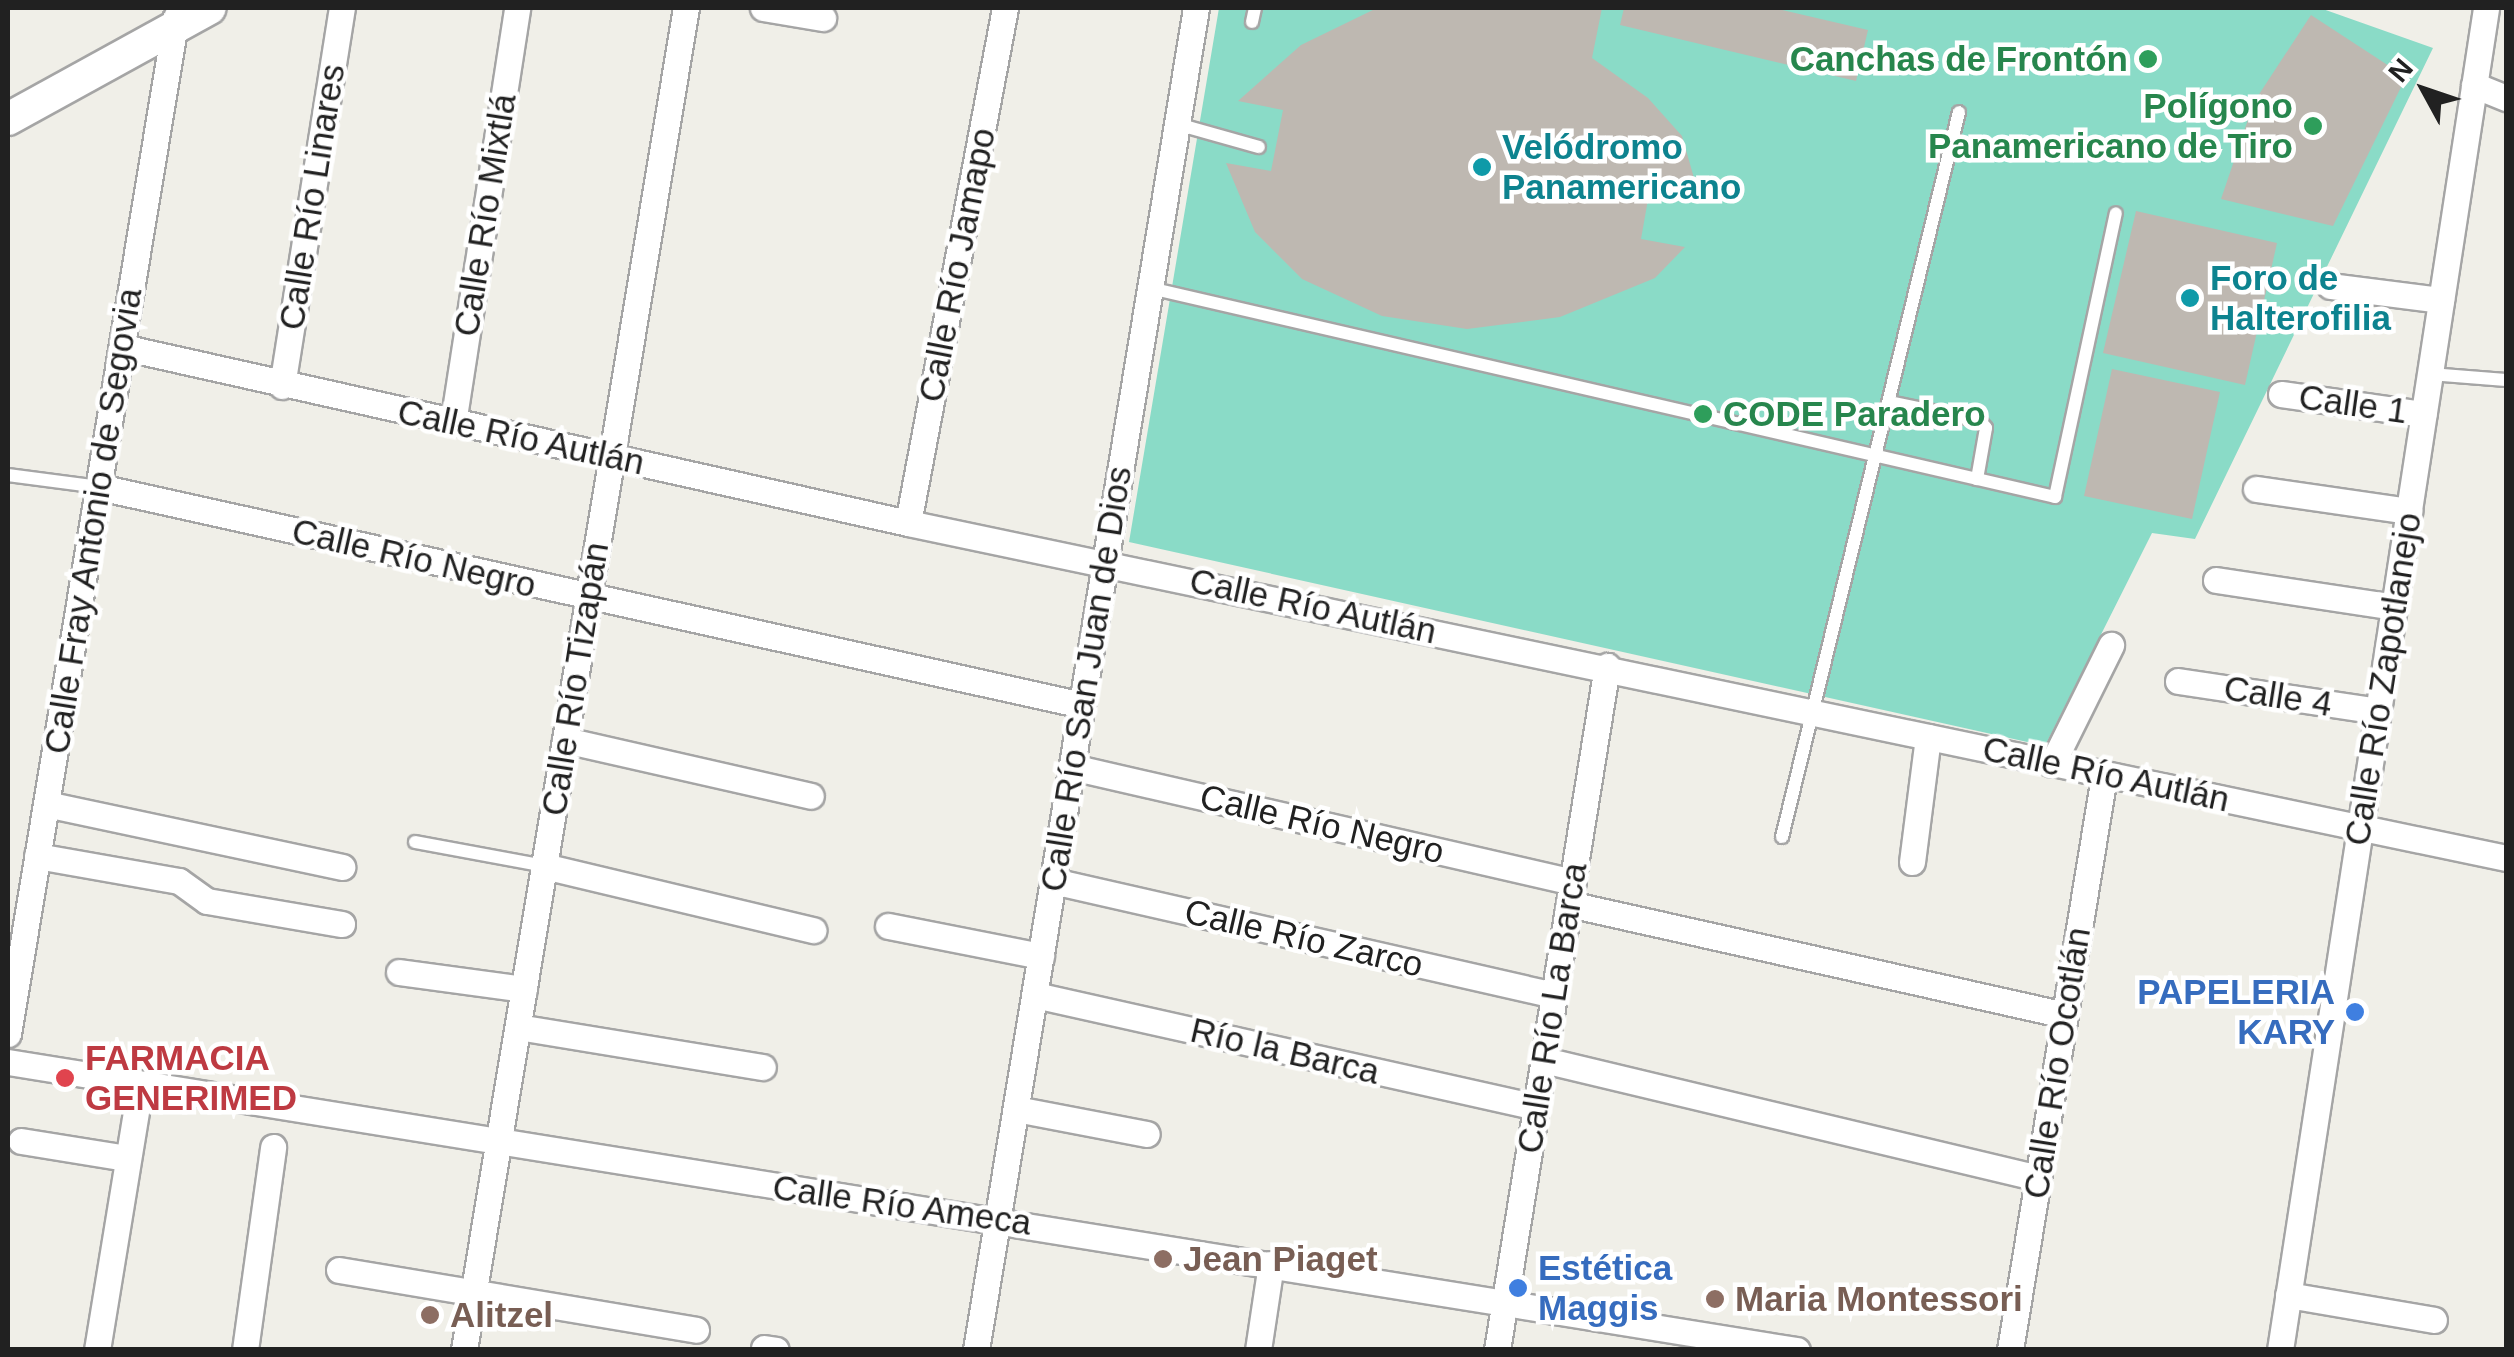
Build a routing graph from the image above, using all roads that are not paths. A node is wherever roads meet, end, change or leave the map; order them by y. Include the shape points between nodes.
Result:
1 (210, 8) edge
2 (342, 8) edge
3 (518, 8) edge
4 (686, 8) edge
5 (763, 8) edge
6 (1005, 8) edge
7 (1196, 8) edge
8 (2486, 8) edge
9 (823, 18) dead end
10 (176, 19) edge
11 (2474, 85) junction
12 (2506, 98) edge
13 (1959, 112) dead end
14 (8, 120) edge
15 (1177, 124) junction
16 (1259, 147) dead end
17 (2116, 212) dead end
18 (2330, 286) dead end
19 (1150, 288) junction
20 (2441, 300) junction
21 (122, 348) junction
22 (2430, 374) junction
23 (2506, 380) edge
24 (282, 386) junction
25 (2281, 394) dead end
26 (1890, 402) junction
27 (2424, 414) junction
28 (453, 422) junction
29 (612, 454) junction
30 (1876, 456) junction
31 (8, 475) edge
32 (1976, 478) junction
33 (98, 487) junction
34 (2256, 490) dead end
35 (2409, 511) junction
36 (908, 523) junction
37 (1105, 563) junction
38 (2216, 580) dead end
39 (588, 598) junction
40 (2394, 607) junction
41 (2111, 645) dead end
42 (1607, 666) junction
43 (2178, 681) dead end
44 (1082, 705) junction
45 (2378, 711) junction
46 (1816, 712) junction
47 (1928, 737) junction
48 (565, 740) junction
49 (2052, 764) junction
50 (1072, 766) junction
51 (2104, 776) junction
52 (812, 796) dead end
53 (46, 804) junction
54 (2361, 824) junction
55 (1782, 837) dead end
56 (415, 842) dead end
57 (37, 856) junction
58 (2506, 858) edge
59 (1912, 862) dead end
60 (544, 866) junction
61 (342, 867) dead end
62 (1053, 881) junction
63 (1571, 893) junction
64 (342, 924) dead end
65 (888, 926) dead end
66 (813, 930) dead end
67 (1041, 956) junction
68 (399, 972) dead end
69 (524, 989) junction
70 (1034, 995) junction
71 (1554, 995) junction
72 (2065, 1015) junction
73 (518, 1027) junction
74 (8, 1034) edge
75 (1544, 1060) junction
76 (8, 1062) edge
77 (763, 1068) dead end
78 (140, 1086) junction
79 (1536, 1107) junction
80 (1016, 1109) junction
81 (1147, 1134) dead end
82 (21, 1141) dead end
83 (498, 1146) junction
84 (273, 1147) dead end
85 (126, 1158) junction
86 (2038, 1178) junction
87 (998, 1218) junction
88 (1271, 1264) junction
89 (338, 1270) dead end
90 (474, 1293) junction
91 (2288, 1295) junction
92 (1504, 1302) junction
93 (2434, 1320) dead end
94 (696, 1330) dead end
95 (97, 1350) edge
96 (245, 1350) edge
97 (464, 1350) edge
98 (976, 1350) edge
99 (1258, 1350) edge
100 (1497, 1350) edge
101 (1797, 1350) edge
102 (2010, 1350) edge
103 (2280, 1350) edge

1 - 10 street
2 - 24 street, Calle Río Linares
3 - 28 street, Calle Río Mixtlá
4 - 29 street, Calle Río Tizapán
5 - 9 street
6 - 36 street, Calle Río Jamapo
7 - 15 street, Calle Río San Juan de Dios
8 - 11 street, Calle Río Zapotlanejo
10 - 14 street
10 - 21 street, Calle Fray Antonio de Segovia
11 - 12 street
11 - 20 street, Calle Río Zapotlanejo
13 - 26 lane
15 - 16 lane
15 - 19 street, Calle Río San Juan de Dios
17 - 32 lane via 2055,497
18 - 20 street
19 - 30 lane
19 - 37 street, Calle Río San Juan de Dios
20 - 22 street, Calle Río Zapotlanejo
21 - 24 street, Calle Río Autlán
21 - 33 street, Calle Fray Antonio de Segovia
22 - 23 lane
22 - 27 street, Calle Río Zapotlanejo
24 - 28 street, Calle Río Autlán
25 - 27 street, Calle 1
26 - 30 lane
26 - 32 lane via 1980,420 1986,428
27 - 35 street, Calle Río Zapotlanejo
28 - 29 street, Calle Río Autlán
29 - 36 street, Calle Río Autlán
29 - 39 street, Calle Río Tizapán
30 - 32 lane
30 - 46 lane
31 - 33 lane
33 - 39 street, Calle Río Negro
33 - 53 street, Calle Fray Antonio de Segovia
34 - 35 street
35 - 40 street, Calle Río Zapotlanejo
36 - 37 street, Calle Río Autlán
37 - 42 street, Calle Río Autlán
37 - 44 street, Calle Río San Juan de Dios
38 - 40 street
39 - 44 street, Calle Río Negro
39 - 48 street, Calle Río Tizapán
40 - 45 street, Calle Río Zapotlanejo
41 - 49 street
42 - 46 street, Calle Río Autlán
42 - 63 street, Calle Río La Barca
43 - 45 street, Calle 4
44 - 50 street, Calle Río San Juan de Dios
45 - 54 street, Calle Río Zapotlanejo
46 - 47 street, Calle Río Autlán
46 - 55 lane
47 - 49 street, Calle Río Autlán
47 - 59 street
48 - 52 street
48 - 60 street, Calle Río Tizapán
49 - 51 street, Calle Río Autlán
50 - 62 street, Calle Río San Juan de Dios
50 - 63 street, Calle Río Negro
51 - 54 street, Calle Río Autlán
51 - 72 street, Calle Río Ocotlán
53 - 57 street, Calle Fray Antonio de Segovia
53 - 61 street
54 - 58 street, Calle Río Autlán
54 - 91 street, Calle Río Zapotlanejo
56 - 60 lane
57 - 64 street via 179,881 206,901
57 - 74 street, Calle Fray Antonio de Segovia
60 - 66 street
60 - 69 street, Calle Río Tizapán
62 - 67 street, Calle Río San Juan de Dios
62 - 71 street, Calle Río Zarco
63 - 71 street, Calle Río La Barca
63 - 72 street, Calle Río Negro
65 - 67 street
67 - 70 street, Calle Río San Juan de Dios
68 - 69 street
69 - 73 street, Calle Río Tizapán
70 - 79 street, Río la Barca
70 - 80 street, Calle Río San Juan de Dios
71 - 75 street, Calle Río La Barca
72 - 86 street, Calle Río Ocotlán
73 - 77 street
73 - 83 street, Calle Río Tizapán
75 - 79 street, Calle Río La Barca
75 - 86 street
76 - 78 street, Calle Río Ameca
78 - 83 street, Calle Río Ameca
78 - 85 street
79 - 92 street, Calle Río La Barca
80 - 81 street
80 - 87 street, Calle Río San Juan de Dios
82 - 85 street
83 - 87 street, Calle Río Ameca
83 - 90 street, Calle Río Tizapán
84 - 96 street
85 - 95 street
86 - 102 street, Calle Río Ocotlán
87 - 88 street, Calle Río Ameca
87 - 98 street, Calle Río San Juan de Dios
88 - 92 street, Calle Río Ameca
88 - 99 street
89 - 90 street
90 - 94 street
90 - 97 street, Calle Río Tizapán
91 - 93 street
91 - 103 street, Calle Río Zapotlanejo
92 - 100 street, Calle Río La Barca
92 - 101 street, Calle Río Ameca

